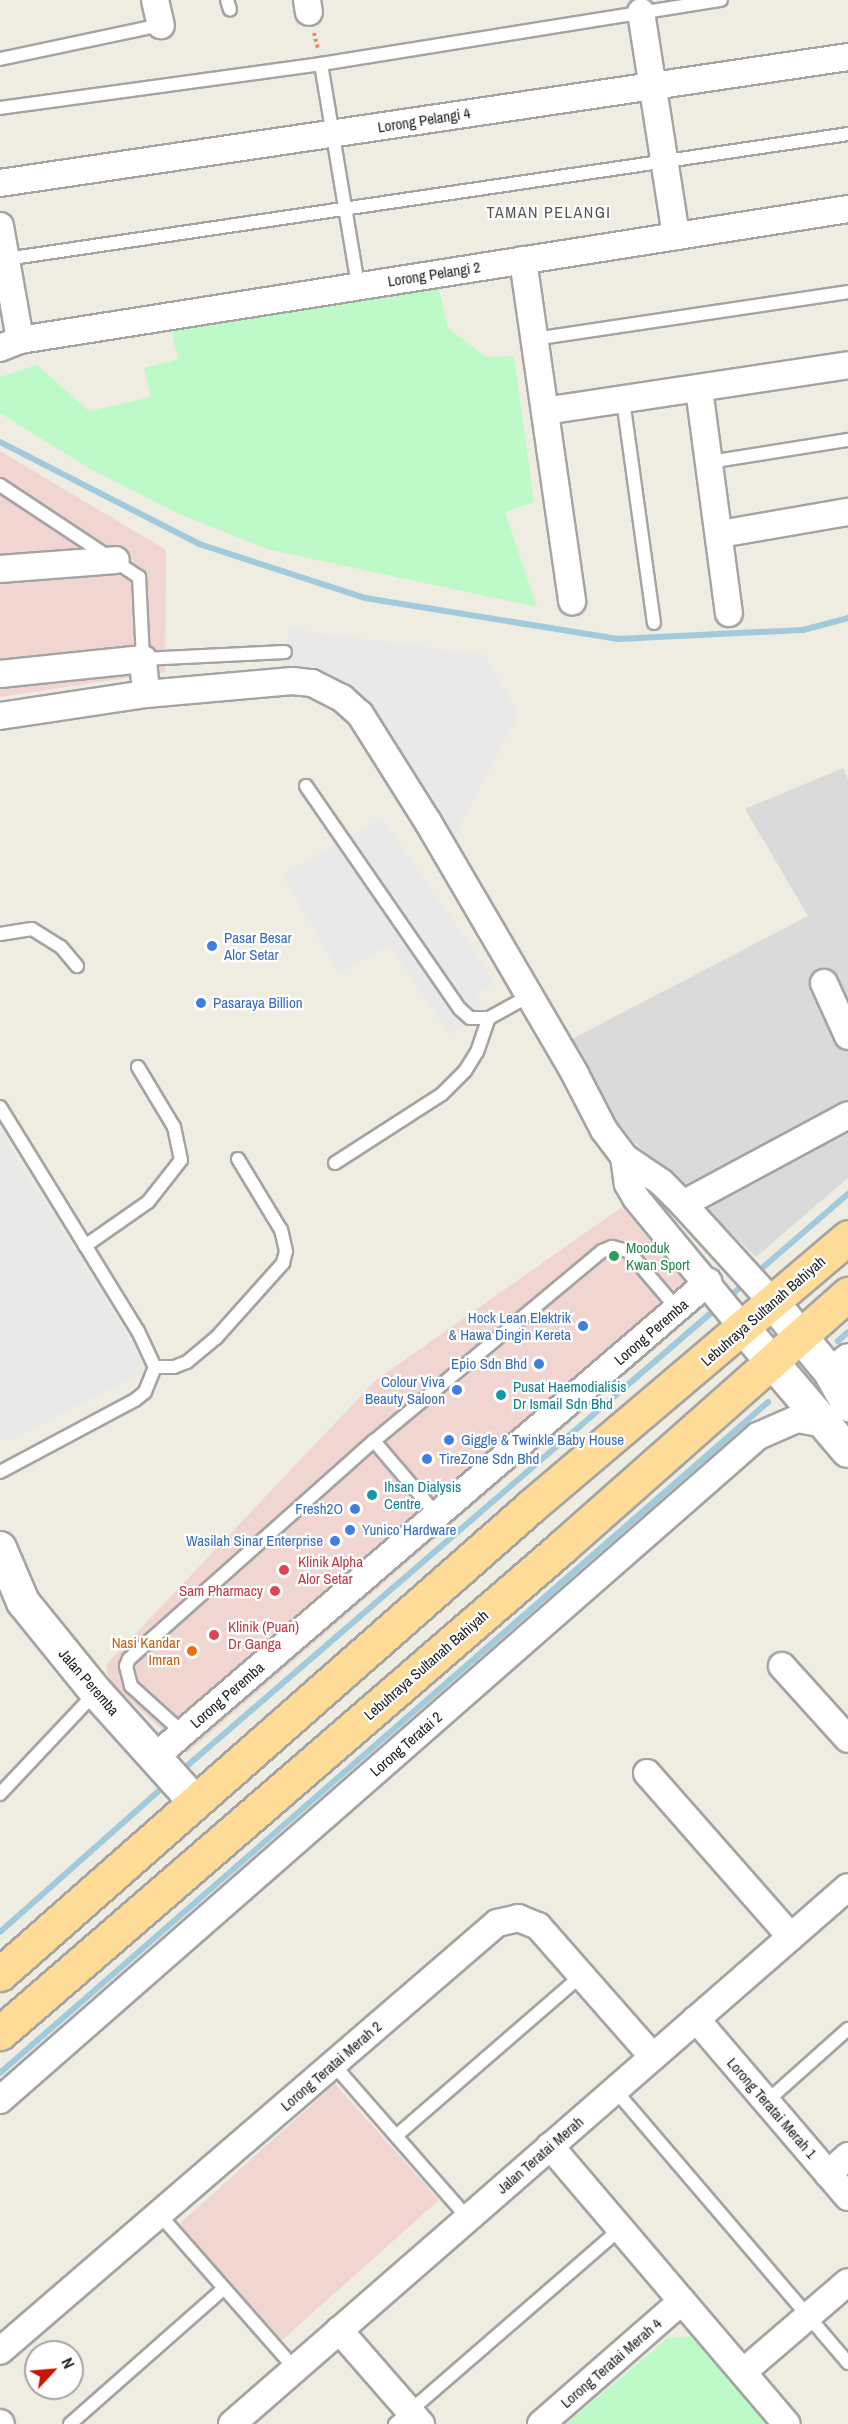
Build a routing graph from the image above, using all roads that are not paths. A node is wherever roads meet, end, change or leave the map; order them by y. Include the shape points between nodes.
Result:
1 (155, 0) edge
2 (721, 0) edge
3 (641, 12) junction
4 (161, 25) joint
5 (848, 57) edge
6 (0, 59) edge
7 (321, 64) junction
8 (652, 86) junction
9 (0, 108) edge
10 (333, 134) junction
11 (848, 134) edge
12 (664, 161) junction
13 (0, 183) edge
14 (345, 208) junction
15 (848, 208) edge
16 (0, 226) edge
17 (676, 236) junction
18 (6, 259) junction
19 (523, 260) junction
20 (358, 286) junction
21 (848, 292) edge
22 (534, 339) junction
23 (10, 344) edge
24 (848, 365) edge
25 (699, 389) junction
26 (622, 400) junction
27 (545, 411) junction
28 (848, 440) edge
29 (710, 462) junction
30 (0, 485) edge
31 (848, 512) edge
32 (720, 534) junction
33 (116, 560) junction
34 (0, 569) edge
35 (572, 601) dead end
36 (729, 613) dead end
37 (654, 624) dead end
38 (285, 652) dead end
39 (142, 659) junction
40 (0, 674) edge
41 (146, 694) junction
42 (0, 716) edge
43 (306, 786) dead end
44 (0, 934) edge
45 (77, 966) dead end
46 (824, 983) dead end
47 (527, 997) junction
48 (489, 1018) junction
49 (848, 1036) edge
50 (138, 1067) dead end
51 (0, 1107) edge
52 (848, 1116) edge
53 (624, 1157) junction
54 (238, 1159) dead end
55 (335, 1163) dead end
56 (683, 1204) junction
57 (848, 1238) edge
58 (85, 1246) junction
59 (711, 1286) junction
60 (848, 1294) edge
61 (766, 1295) junction
62 (678, 1310) junction
63 (738, 1320) junction
64 (799, 1336) junction
65 (771, 1362) junction
66 (839, 1365) edge
67 (155, 1367) junction
68 (836, 1414) edge
69 (374, 1441) junction
70 (848, 1451) edge
71 (0, 1472) edge
72 (437, 1515) junction
73 (2, 1561) edge
74 (782, 1666) dead end
75 (96, 1692) junction
76 (183, 1733) junction
77 (848, 1739) edge
78 (647, 1773) dead end
79 (175, 1778) junction
80 (0, 1794) edge
81 (848, 1887) edge
82 (790, 1937) junction
83 (0, 1974) edge
84 (582, 1976) junction
85 (696, 2019) junction
86 (848, 2029) edge
87 (0, 2033) edge
88 (653, 2056) junction
89 (333, 2064) junction
90 (615, 2090) junction
91 (0, 2100) edge
92 (766, 2102) junction
93 (396, 2136) junction
94 (550, 2146) junction
95 (848, 2156) edge
96 (828, 2174) junction
97 (848, 2197) edge
98 (159, 2214) junction
99 (468, 2218) junction
100 (620, 2229) junction
101 (848, 2282) edge
102 (224, 2288) junction
103 (682, 2301) junction
104 (808, 2317) junction
105 (339, 2330) junction
106 (0, 2351) edge
107 (848, 2362) edge
108 (295, 2369) junction
109 (743, 2372) junction
110 (408, 2420) edge
111 (70, 2424) edge
112 (232, 2424) edge
113 (541, 2424) edge
114 (787, 2424) edge

1 - 4 street
2 - 3 lane
3 - 7 lane
3 - 8 street
4 - 6 lane
5 - 8 street, Lorong Pelangi 4
7 - 9 lane
7 - 10 lane
8 - 10 street, Lorong Pelangi 4
8 - 12 street
10 - 13 street, Lorong Pelangi 4
10 - 14 lane
11 - 12 lane
12 - 14 lane
12 - 17 street
14 - 18 lane
14 - 20 lane
15 - 17 street, Lorong Pelangi 2
16 - 18 street
17 - 19 street, Lorong Pelangi 2
18 - 23 street
19 - 20 street, Lorong Pelangi 2
19 - 22 street
20 - 23 street, Lorong Pelangi 2
21 - 22 lane
22 - 27 street
24 - 25 street
25 - 26 street
25 - 29 street
26 - 27 street
26 - 37 lane
27 - 35 street
28 - 29 lane
29 - 32 street
30 - 33 lane
31 - 32 street
32 - 36 street
33 - 34 street
33 - 39 lane via 139,577
38 - 39 lane
39 - 40 street
39 - 41 street
41 - 42 street
41 - 47 street via 292,681 321,686 342,698 360,714 428,822
43 - 48 lane via 460,1009 470,1018
44 - 45 lane via 32,929 61,947
46 - 49 street
47 - 48 lane
47 - 53 street via 604,1130
48 - 55 lane via 477,1052 442,1094
50 - 58 lane via 174,1127 181,1160 148,1202
51 - 58 lane
52 - 56 street
53 - 56 street via 652,1175
53 - 59 street via 628,1184 636,1198
54 - 67 lane via 281,1230 286,1251 283,1263 216,1338 187,1362
56 - 61 street
57 - 61 main road, Lebuhraya Sultanah Bahiyah
58 - 67 lane
59 - 62 street, Lorong Peremba
59 - 63 street
60 - 64 main road, Lebuhraya Sultanah Bahiyah
61 - 63 main road, Lebuhraya Sultanah Bahiyah
61 - 64 street
62 - 69 lane via 628,1251 612,1247 602,1251
62 - 72 street, Lorong Peremba
63 - 65 street
63 - 79 main road, Lebuhraya Sultanah Bahiyah via 530,1507
64 - 65 main road, Lebuhraya Sultanah Bahiyah
64 - 66 street
65 - 68 street
65 - 87 main road, Lebuhraya Sultanah Bahiyah
66 - 68 street
67 - 71 lane via 145,1392 135,1400
68 - 70 street
68 - 91 street, Lorong Teratai 2 via 797,1419 769,1429
69 - 72 lane
69 - 76 lane via 129,1659 126,1666 131,1686
72 - 76 street, Lorong Peremba
73 - 75 street, Jalan Peremba via 23,1602
74 - 77 street
75 - 79 street, Jalan Peremba
75 - 80 lane
76 - 79 street, Lorong Peremba
78 - 82 street
79 - 83 main road, Lebuhraya Sultanah Bahiyah
81 - 82 street, Jalan Teratai Merah
82 - 85 street, Jalan Teratai Merah
84 - 88 street, Lorong Teratai Merah 2
84 - 89 street, Lorong Teratai Merah 2 via 538,1926 518,1918 507,1919 497,1923
84 - 93 lane
85 - 88 street, Jalan Teratai Merah
85 - 92 street, Lorong Teratai Merah 1
86 - 92 lane
88 - 90 street, Jalan Teratai Merah
89 - 93 lane
89 - 98 street, Lorong Teratai Merah 2
90 - 94 street, Jalan Teratai Merah
90 - 104 lane
92 - 96 street, Lorong Teratai Merah 1
93 - 99 lane
94 - 99 street, Jalan Teratai Merah
94 - 100 street
95 - 96 street
96 - 97 street, Lorong Teratai Merah 1
98 - 102 lane
98 - 106 street, Lorong Teratai Merah 2
99 - 105 street, Jalan Teratai Merah
100 - 103 street
100 - 110 lane
101 - 104 street
102 - 108 lane
102 - 111 lane
103 - 109 street
103 - 113 street, Lorong Teratai Merah 4
104 - 107 lane
104 - 109 street
105 - 108 street, Jalan Teratai Merah
105 - 110 street
108 - 112 street, Jalan Teratai Merah
109 - 114 street

